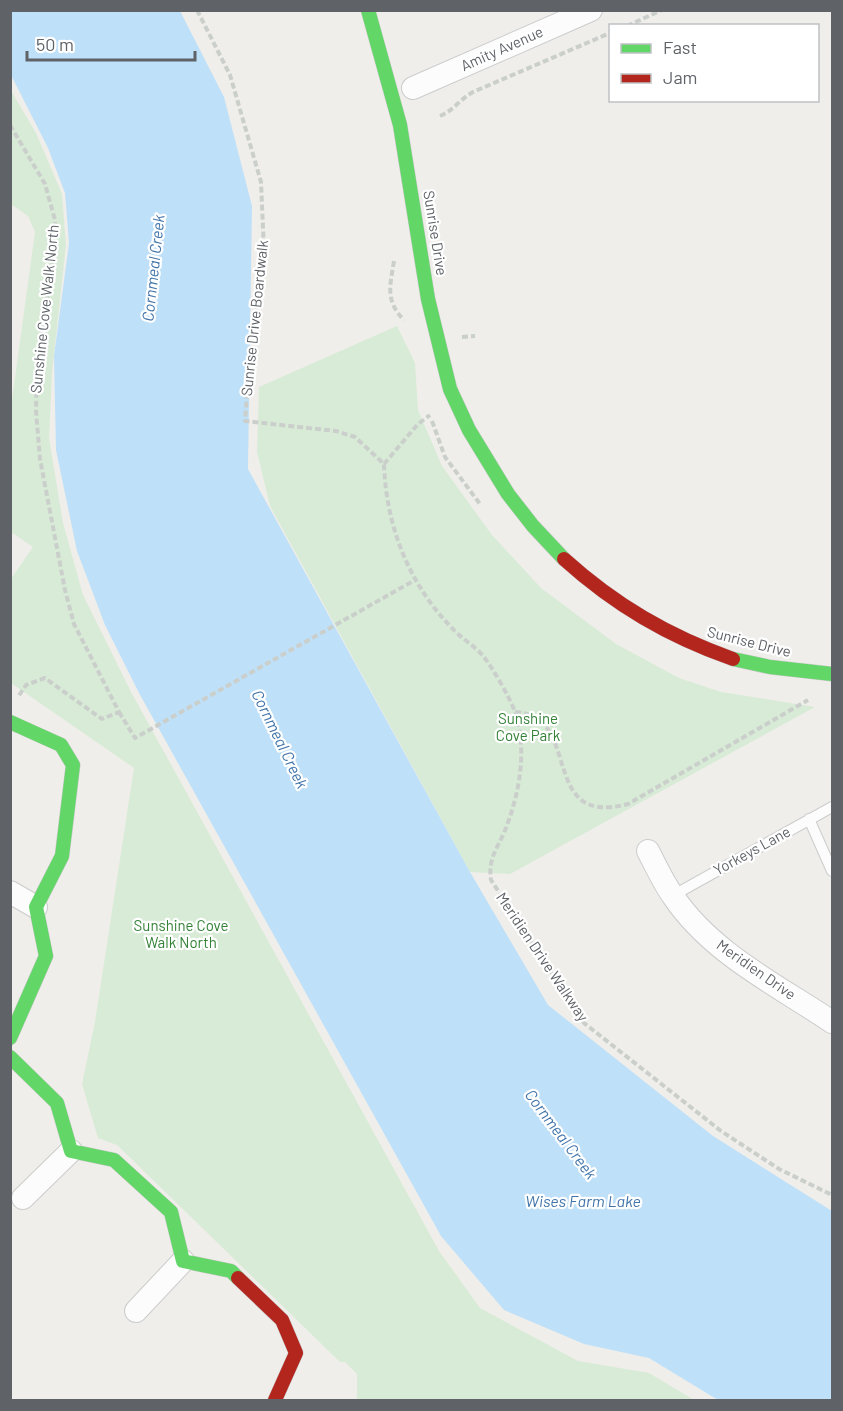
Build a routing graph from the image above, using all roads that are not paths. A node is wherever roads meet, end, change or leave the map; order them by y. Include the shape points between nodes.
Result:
1 (368, 10) edge
2 (591, 10) edge
3 (408, 90) junction
4 (435, 251) dead end
5 (430, 308) junction
6 (464, 385) dead end
7 (484, 456) junction
8 (832, 674) edge
9 (10, 722) edge
10 (832, 807) edge
11 (809, 819) junction
12 (648, 852) dead end
13 (832, 871) edge
14 (10, 892) edge
15 (672, 896) junction
16 (36, 907) junction
17 (832, 1022) edge
18 (10, 1038) edge
19 (10, 1057) edge
20 (71, 1151) junction
21 (23, 1198) dead end
22 (183, 1262) junction
23 (136, 1311) dead end
24 (275, 1401) edge

1 - 3 street, Sunrise Drive
2 - 3 street, Amity Avenue
3 - 5 street, Sunrise Drive via 407,161
4 - 5 street via 438,296
5 - 7 street, Sunrise Drive via 450,391
6 - 7 street, Sunrise Drive
7 - 8 street, Sunrise Drive via 512,502 545,542 587,581 634,614 690,643 735,659
9 - 16 street via 61,746 73,765 62,856
10 - 11 lane, Yorkeys Lane
11 - 13 lane
11 - 15 lane, Yorkeys Lane
12 - 15 street, Meridien Drive
14 - 16 street
15 - 17 street, Meridien Drive via 723,950
16 - 18 street via 46,956
19 - 20 street via 57,1103
20 - 21 street
20 - 22 street via 114,1160 171,1212
22 - 23 street
22 - 24 street via 231,1271 282,1320 296,1353

